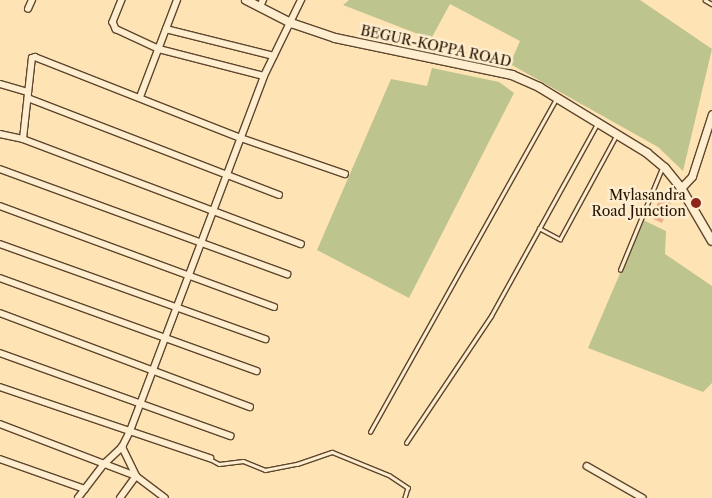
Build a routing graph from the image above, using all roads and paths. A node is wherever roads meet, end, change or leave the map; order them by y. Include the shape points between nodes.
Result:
1 (32, 0) edge
2 (122, 0) edge
3 (177, 0) edge
4 (246, 0) edge
5 (301, 0) edge
6 (705, 0) edge
7 (261, 4) edge
8 (712, 4) edge
9 (28, 9) dead end
10 (291, 23) junction
11 (166, 29) junction
12 (159, 49) junction
13 (274, 56) junction
14 (264, 76) junction
15 (0, 84) edge
16 (28, 95) junction
17 (140, 97) junction
18 (557, 98) junction
19 (712, 114) edge
20 (598, 123) junction
21 (0, 134) edge
22 (616, 135) junction
23 (241, 138) junction
24 (23, 139) junction
25 (662, 166) junction
26 (0, 169) edge
27 (226, 173) junction
28 (345, 174) dead end
29 (681, 188) junction
30 (279, 195) dead end
31 (0, 206) edge
32 (212, 210) junction
33 (539, 228) junction
34 (712, 241) edge
35 (199, 242) junction
36 (0, 244) edge
37 (301, 244) dead end
38 (620, 270) dead end
39 (287, 274) dead end
40 (188, 275) junction
41 (0, 278) edge
42 (176, 307) junction
43 (274, 307) dead end
44 (0, 312) edge
45 (165, 339) junction
46 (265, 339) dead end
47 (0, 353) edge
48 (152, 371) junction
49 (256, 371) dead end
50 (0, 387) edge
51 (139, 402) junction
52 (250, 407) dead end
53 (0, 424) edge
54 (130, 431) junction
55 (370, 432) dead end
56 (230, 436) dead end
57 (406, 443) dead end
58 (122, 447) junction
59 (210, 458) joint
60 (0, 459) edge
61 (104, 464) junction
62 (587, 466) dead end
63 (136, 476) junction
64 (85, 488) junction
65 (78, 498) edge
66 (120, 498) edge
67 (163, 498) edge
68 (405, 498) edge
69 (643, 498) edge

1 - 9 street
2 - 12 street via 114,28
3 - 11 street
4 - 7 main road, BEGUR-KOPPA ROAD
5 - 10 street
6 - 8 lane
7 - 10 main road, BEGUR-KOPPA ROAD
10 - 13 street
10 - 18 main road, BEGUR-KOPPA ROAD via 335,38 512,75
11 - 12 street
11 - 13 street
12 - 14 street
12 - 17 street
13 - 14 street
14 - 23 street
15 - 16 street
16 - 17 street via 32,58 35,57
16 - 24 street
16 - 27 street
17 - 23 street
18 - 20 main road, BEGUR-KOPPA ROAD
18 - 55 lane
19 - 29 street via 692,176
20 - 22 main road, BEGUR-KOPPA ROAD
20 - 33 lane
21 - 24 street
22 - 25 main road, BEGUR-KOPPA ROAD
22 - 33 lane via 560,239
23 - 27 street
23 - 28 street
24 - 32 street
25 - 29 main road, BEGUR-KOPPA ROAD
25 - 38 lane
26 - 35 street
27 - 30 street
27 - 32 street
29 - 34 main road, BEGUR-KOPPA ROAD
31 - 40 street
32 - 35 street
32 - 37 street
33 - 57 lane via 491,316
35 - 39 street
35 - 40 street
36 - 42 street
40 - 42 street
40 - 43 street
41 - 45 street
42 - 45 street
42 - 46 street
44 - 48 street
45 - 48 street
45 - 49 street
47 - 51 street
48 - 51 street
48 - 52 street
50 - 54 street
51 - 54 street
51 - 56 street
53 - 61 street
54 - 58 street
54 - 59 street
58 - 61 street
58 - 63 street
59 - 68 lane via 216,464 243,462 265,470 297,464 332,452 389,475 408,488
60 - 64 street
61 - 63 street
61 - 64 street
62 - 69 street
63 - 66 street
63 - 67 street
64 - 65 street

